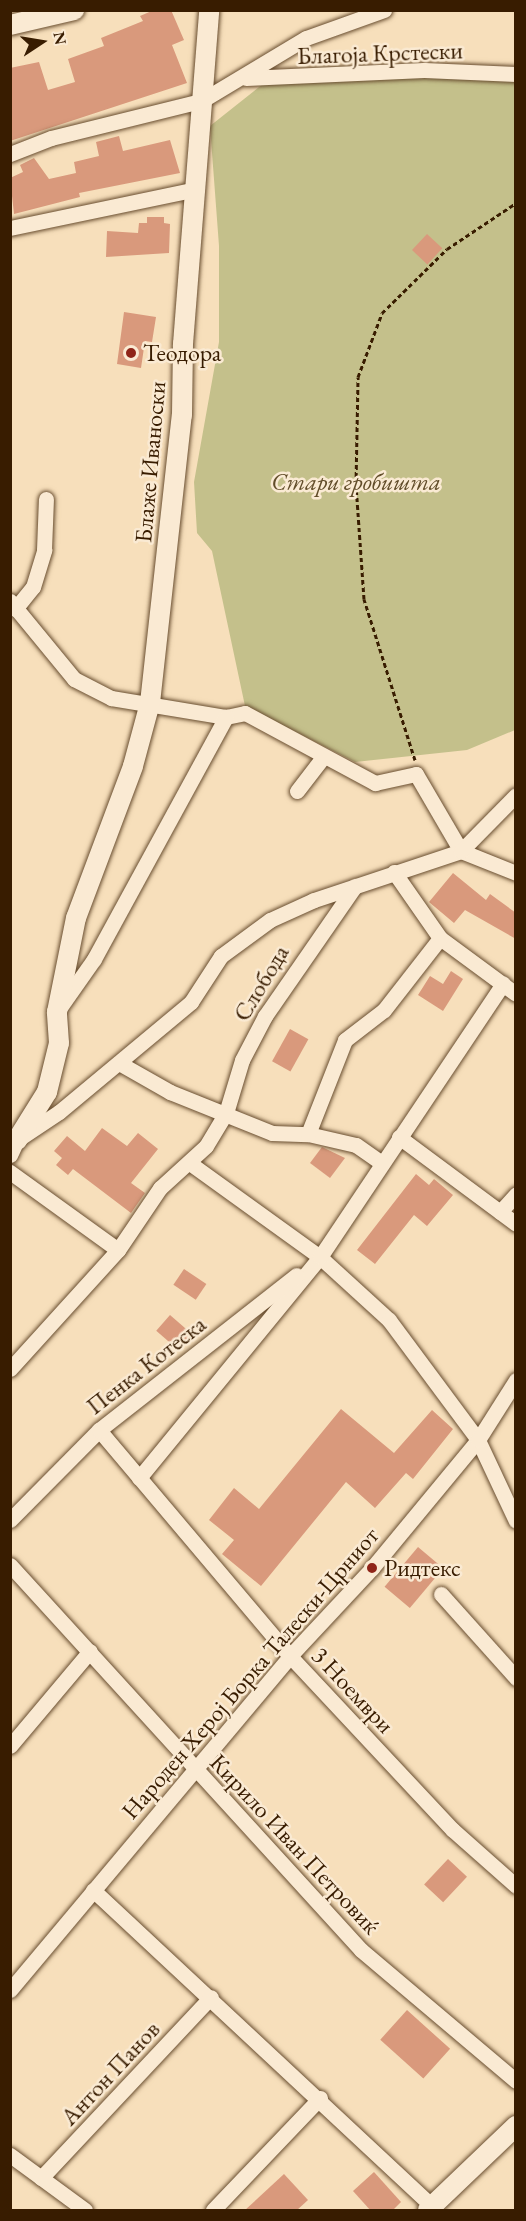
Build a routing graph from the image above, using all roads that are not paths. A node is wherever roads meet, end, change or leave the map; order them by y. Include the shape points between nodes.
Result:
1 (74, 10) edge
2 (209, 10) edge
3 (384, 10) edge
4 (10, 25) edge
5 (516, 74) edge
6 (246, 78) junction
7 (201, 101) junction
8 (10, 154) edge
9 (196, 189) junction
10 (10, 228) edge
11 (46, 499) dead end
12 (13, 605) edge
13 (150, 703) junction
14 (226, 717) junction
15 (324, 756) junction
16 (297, 791) dead end
17 (516, 795) edge
18 (461, 850) junction
19 (394, 872) junction
20 (516, 873) edge
21 (355, 886) junction
22 (440, 938) junction
23 (503, 984) junction
24 (516, 994) edge
25 (57, 1012) junction
26 (119, 1063) junction
27 (226, 1113) junction
28 (309, 1134) junction
29 (399, 1137) junction
30 (13, 1145) edge
31 (382, 1163) junction
32 (190, 1164) junction
33 (10, 1172) edge
34 (516, 1194) edge
35 (500, 1212) junction
36 (516, 1224) edge
37 (118, 1250) junction
38 (320, 1257) junction
39 (10, 1369) edge
40 (514, 1385) edge
41 (99, 1430) junction
42 (478, 1440) junction
43 (139, 1478) junction
44 (10, 1520) edge
45 (516, 1521) edge
46 (10, 1565) edge
47 (441, 1594) dead end
48 (90, 1651) junction
49 (290, 1656) junction
50 (516, 1678) edge
51 (10, 1746) edge
52 (195, 1769) junction
53 (516, 1886) edge
54 (93, 1890) junction
55 (10, 1990) edge
56 (211, 1998) junction
57 (516, 2081) edge
58 (320, 2098) junction
59 (516, 2126) edge
60 (10, 2155) edge
61 (41, 2178) junction
62 (430, 2208) edge
63 (85, 2211) edge
64 (213, 2211) edge

1 - 4 street
2 - 7 street, Блаже Иваноски
3 - 6 street via 306,38
5 - 6 street, Благоја Крстески via 424,70
6 - 7 street
7 - 8 street via 51,138
7 - 9 street, Блаже Иваноски
9 - 10 street
9 - 13 street, Блаже Иваноски via 182,415
11 - 12 street via 45,550 33,587
12 - 13 street via 74,679 111,698
13 - 14 street
13 - 25 street, Блаже Иваноски via 133,766 76,918
14 - 15 street via 245,713
14 - 25 street via 94,958
15 - 16 street
15 - 18 street via 375,783 416,774
17 - 18 street
18 - 19 street
18 - 20 street
19 - 21 street
19 - 22 street
21 - 26 street via 270,920 221,956 191,1002
21 - 27 street, Слобода via 265,1016 242,1060
22 - 23 street
22 - 28 street via 384,1010 345,1040
23 - 24 street
23 - 29 street, Пенка Котеска
25 - 30 street, Блаже Иваноски via 59,1042 47,1092
26 - 27 street via 170,1092
26 - 30 street
27 - 28 street via 272,1133
27 - 32 street, Слобода
28 - 31 street via 356,1144
29 - 31 street, Пенка Котеска
29 - 35 street
31 - 38 street, Пенка Котеска
32 - 37 street, Слобода via 160,1188
32 - 38 street
33 - 37 street
34 - 35 street
35 - 36 street
37 - 39 street, Слобода
38 - 41 street, Пенка Котеска
38 - 42 street via 389,1320
38 - 43 street, Пенка Котеска
40 - 42 street, Народен Херој Борка Талески-Црниот
41 - 43 street, 3 Ноември
41 - 44 street, Пенка Котеска
42 - 45 street
42 - 49 street, Народен Херој Борка Талески-Црниот via 372,1568
43 - 49 street, 3 Ноември
46 - 48 street, Кирило Иван Петровиќ
47 - 50 street
48 - 51 street
48 - 52 street, Кирило Иван Петровиќ
49 - 52 street, Народен Херој Борка Талески-Црниот
49 - 53 street, 3 Ноември via 453,1830
52 - 54 street, Народен Херој Борка Талески-Црниот
52 - 57 street, Кирило Иван Петровиќ via 361,1950
54 - 55 street, Народен Херој Борка Талески-Црниот
54 - 56 street
56 - 58 street
56 - 61 street, Антон Панов
58 - 62 street
58 - 64 street
59 - 62 street
60 - 61 street
61 - 63 street

